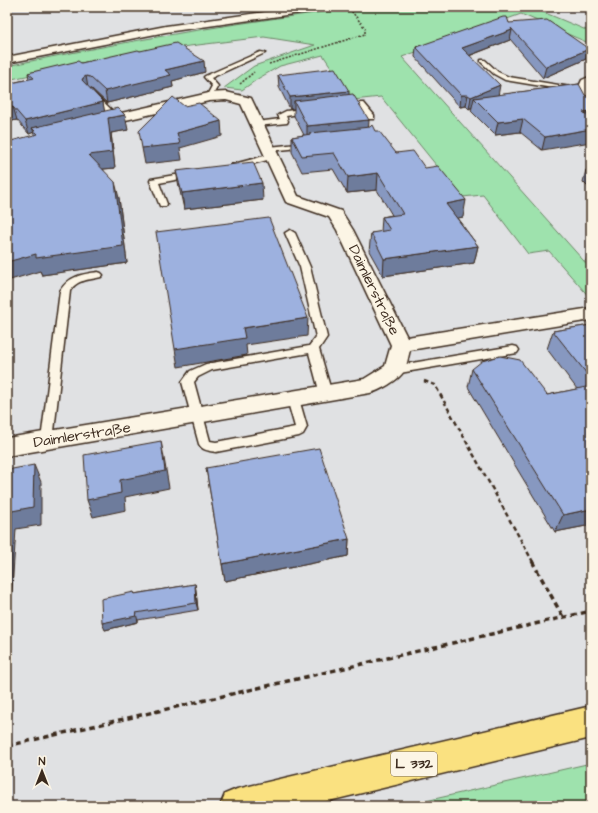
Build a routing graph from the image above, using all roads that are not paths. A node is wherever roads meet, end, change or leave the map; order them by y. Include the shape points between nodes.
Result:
1 (321, 7) edge
2 (262, 52) dead end
3 (7, 60) edge
4 (483, 61) dead end
5 (591, 80) edge
6 (582, 90) junction
7 (90, 91) edge
8 (209, 97) junction
9 (339, 107) edge
10 (591, 108) edge
11 (317, 109) edge
12 (371, 117) dead end
13 (115, 118) junction
14 (257, 124) junction
15 (82, 125) edge
16 (314, 144) edge
17 (270, 153) junction
18 (222, 169) edge
19 (199, 173) edge
20 (162, 204) dead end
21 (290, 233) dead end
22 (98, 275) dead end
23 (591, 314) edge
24 (401, 345) junction
25 (313, 349) junction
26 (513, 350) dead end
27 (394, 370) junction
28 (326, 394) junction
29 (293, 399) junction
30 (198, 415) junction
31 (47, 440) junction
32 (7, 447) edge
33 (591, 722) edge
34 (237, 806) edge

1 - 3 street via 166,29
2 - 8 lane via 207,76 215,86
4 - 6 lane via 507,79
5 - 6 street
6 - 10 street via 585,102
7 - 13 lane
8 - 13 street, Daimlerstraße
8 - 14 street, Daimlerstraße via 226,96 246,101
9 - 12 lane via 361,105
11 - 14 lane via 286,113 282,115 284,121
13 - 15 street, Daimlerstraße
14 - 17 street, Daimlerstraße
16 - 17 lane
17 - 18 lane
17 - 24 street, Daimlerstraße via 292,199 335,214
19 - 20 lane via 154,181
21 - 25 lane via 305,267 322,337
22 - 31 lane via 77,279 68,285 65,291
23 - 24 street
24 - 27 street, Daimlerstraße
25 - 28 lane
25 - 30 lane via 210,367 194,374 188,382
26 - 27 lane
27 - 28 street, Daimlerstraße via 370,386
28 - 29 street, Daimlerstraße
29 - 30 street, Daimlerstraße
29 - 30 lane via 301,427 299,431 216,447 205,444
30 - 31 street, Daimlerstraße
31 - 32 street, Daimlerstraße
33 - 34 main road, L 332

